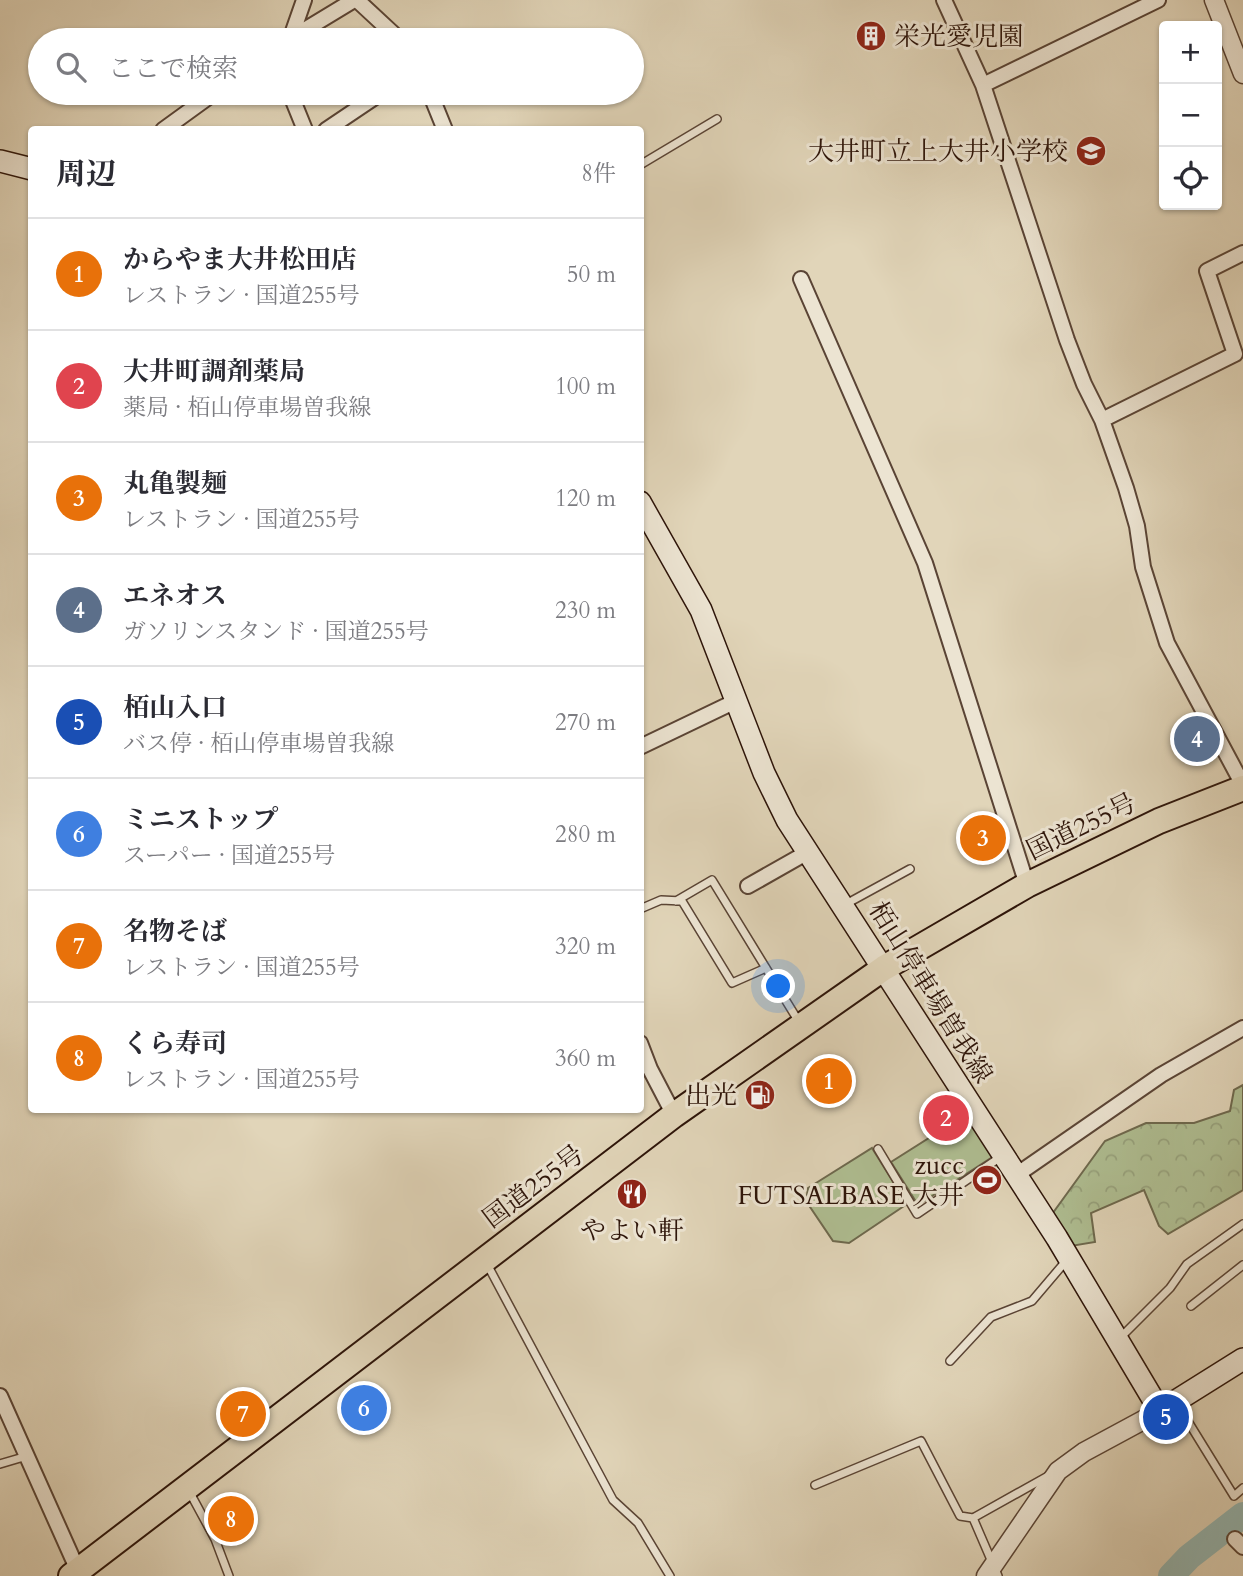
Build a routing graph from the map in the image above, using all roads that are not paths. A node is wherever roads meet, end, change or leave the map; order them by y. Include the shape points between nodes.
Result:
1 (304, 0) edge
2 (356, 0) edge
3 (944, 0) edge
4 (1158, 0) edge
5 (1214, 0) edge
6 (294, 28) edge
7 (309, 28) edge
8 (387, 28) edge
9 (1243, 74) edge
10 (983, 85) junction
11 (197, 105) edge
12 (295, 105) edge
13 (363, 105) edge
14 (435, 105) edge
15 (717, 119) dead end
16 (169, 126) edge
17 (302, 126) edge
18 (332, 126) edge
19 (443, 126) edge
20 (0, 161) edge
21 (644, 163) edge
22 (28, 168) edge
23 (1243, 253) edge
24 (801, 279) dead end
25 (1102, 420) junction
26 (644, 509) edge
27 (738, 700) junction
28 (644, 745) edge
29 (1243, 786) edge
30 (808, 852) junction
31 (910, 869) dead end
32 (1027, 885) junction
33 (748, 886) dead end
34 (679, 901) junction
35 (843, 906) junction
36 (644, 907) edge
37 (766, 968) junction
38 (884, 968) junction
39 (801, 1025) junction
40 (1243, 1028) edge
41 (644, 1053) edge
42 (674, 1115) junction
43 (878, 1150) dead end
44 (1002, 1156) junction
45 (1015, 1176) junction
46 (1243, 1224) edge
47 (1068, 1258) junction
48 (485, 1261) junction
49 (1243, 1265) edge
50 (1191, 1306) dead end
51 (1118, 1339) junction
52 (1243, 1359) edge
53 (950, 1361) dead end
54 (0, 1396) edge
55 (1168, 1406) junction
56 (27, 1456) junction
57 (0, 1464) edge
58 (1058, 1471) junction
59 (816, 1485) dead end
60 (187, 1487) junction
61 (1243, 1489) edge
62 (973, 1518) junction
63 (992, 1572) edge
64 (77, 1574) edge
65 (229, 1576) edge
66 (670, 1576) edge

1 - 6 street
2 - 7 street
2 - 8 street
3 - 10 street
4 - 10 street
5 - 9 street
10 - 25 street via 1067,340
11 - 16 street
12 - 17 street
13 - 18 street
14 - 19 street
15 - 21 lane
20 - 22 main road
23 - 25 street via 1207,271 1235,354
24 - 32 street via 925,563
25 - 29 street via 1126,488 1143,567 1167,643
26 - 27 main road, 栢山停車場曽我線 via 701,610
27 - 28 street
27 - 30 main road, 栢山停車場曽我線 via 775,799
29 - 32 highway, 国道255号
30 - 33 street
30 - 35 main road, 栢山停車場曽我線
31 - 35 lane
32 - 38 highway, 国道255号
34 - 36 lane via 661,900
34 - 37 lane via 732,983
34 - 37 lane via 712,880
35 - 38 main road, 栢山停車場曽我線
37 - 39 lane
38 - 39 highway, 国道255号
38 - 44 main road, 栢山停車場曽我線
39 - 42 highway, 国道255号
40 - 45 street via 1161,1075
41 - 42 street
42 - 48 highway, 国道255号
43 - 44 lane via 917,1214
44 - 45 main road, 栢山停車場曽我線
45 - 47 main road, 栢山停車場曽我線
46 - 51 lane via 1187,1264 1170,1288
47 - 51 main road, 栢山停車場曽我線
47 - 53 lane via 1032,1301 991,1317
48 - 60 highway, 国道255号
48 - 66 lane via 613,1500 638,1522
49 - 50 lane
51 - 55 main road, 栢山停車場曽我線
52 - 55 main road
54 - 56 street
55 - 58 street
55 - 61 lane via 1234,1496
56 - 57 lane
56 - 64 street
58 - 62 lane
58 - 63 street
59 - 62 lane via 921,1441 960,1516
60 - 64 highway, 国道255号
60 - 65 lane
62 - 63 lane

